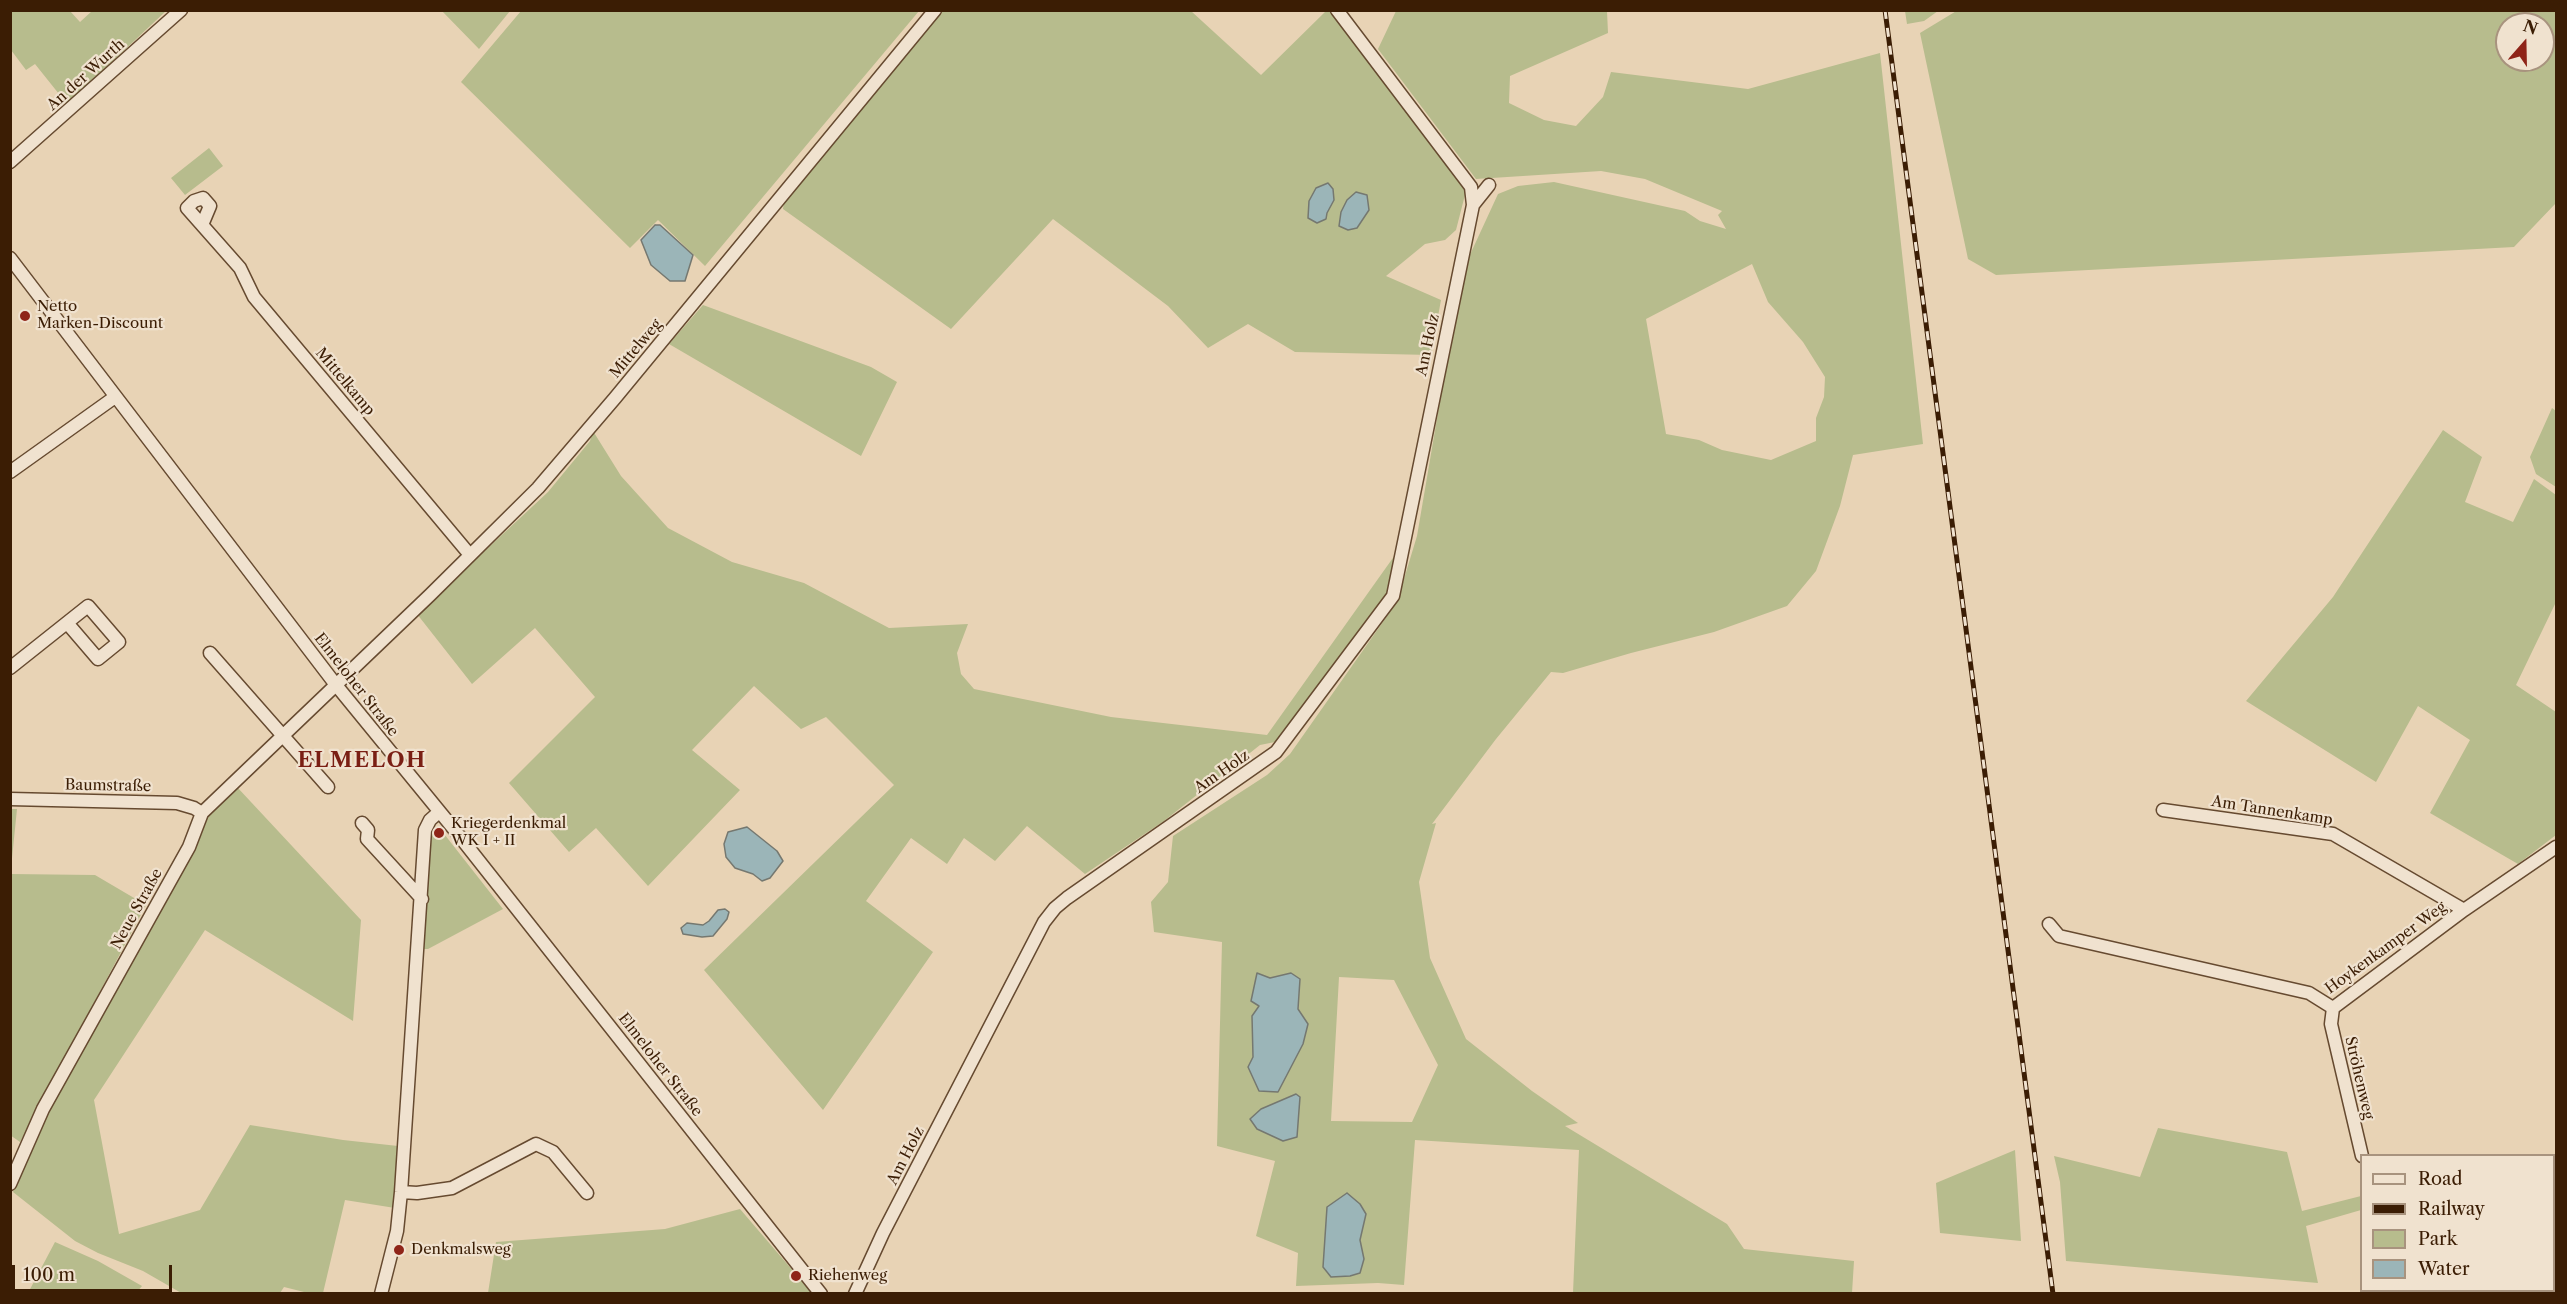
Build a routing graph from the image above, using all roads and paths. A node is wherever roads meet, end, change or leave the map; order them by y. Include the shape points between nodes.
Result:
1 (181, 10) edge
2 (935, 10) edge
3 (1337, 10) edge
4 (10, 162) edge
5 (1489, 185) dead end
6 (1473, 206) junction
7 (202, 225) dead end
8 (10, 258) edge
9 (115, 398) junction
10 (10, 472) edge
11 (470, 555) junction
12 (68, 624) dead end
13 (210, 653) dead end
14 (10, 668) edge
15 (336, 685) junction
16 (281, 735) junction
17 (328, 787) dead end
18 (10, 799) edge
19 (2163, 810) dead end
20 (439, 812) junction
21 (202, 813) junction
22 (362, 823) dead end
23 (2556, 847) edge
24 (422, 899) junction
25 (2464, 910) junction
26 (2049, 924) dead end
27 (2332, 1008) junction
28 (2361, 1154) edge
29 (10, 1184) edge
30 (401, 1192) junction
31 (587, 1193) dead end
32 (381, 1293) edge
33 (821, 1293) edge
34 (855, 1293) edge

1 - 4 street, An der Wurth
2 - 11 street, Mittelweg via 615,398 538,488
3 - 6 street, Am Holz via 1471,187
5 - 6 street, Am Holz
6 - 34 street, Am Holz via 1392,596 1276,752 1067,898 1044,922
7 - 11 street, Mittelkamp via 240,268 254,297
8 - 9 street, Elmeloher Straße
9 - 10 street
9 - 15 street, Elmeloher Straße
11 - 15 street, Mittelweg
12 - 14 street
13 - 16 street
15 - 16 street, Neue Straße
15 - 20 street, Elmeloher Straße
16 - 17 street
16 - 21 street, Neue Straße
18 - 21 street, Baumstraße via 177,803
19 - 25 street, Am Tannenkamp via 2333,834
20 - 24 street via 425,830
20 - 33 street, Elmeloher Straße
21 - 29 street, Neue Straße via 189,847 43,1109
22 - 24 street via 368,830 367,838
23 - 25 street, Hoykenkamper Weg
24 - 30 street
25 - 27 street, Hoykenkamper Weg
26 - 27 street, Hoykenkamper Weg via 2059,936 2309,993
27 - 28 street, Ströhenweg via 2331,1024
30 - 31 street via 452,1188 536,1144 553,1152
30 - 32 street via 397,1231

